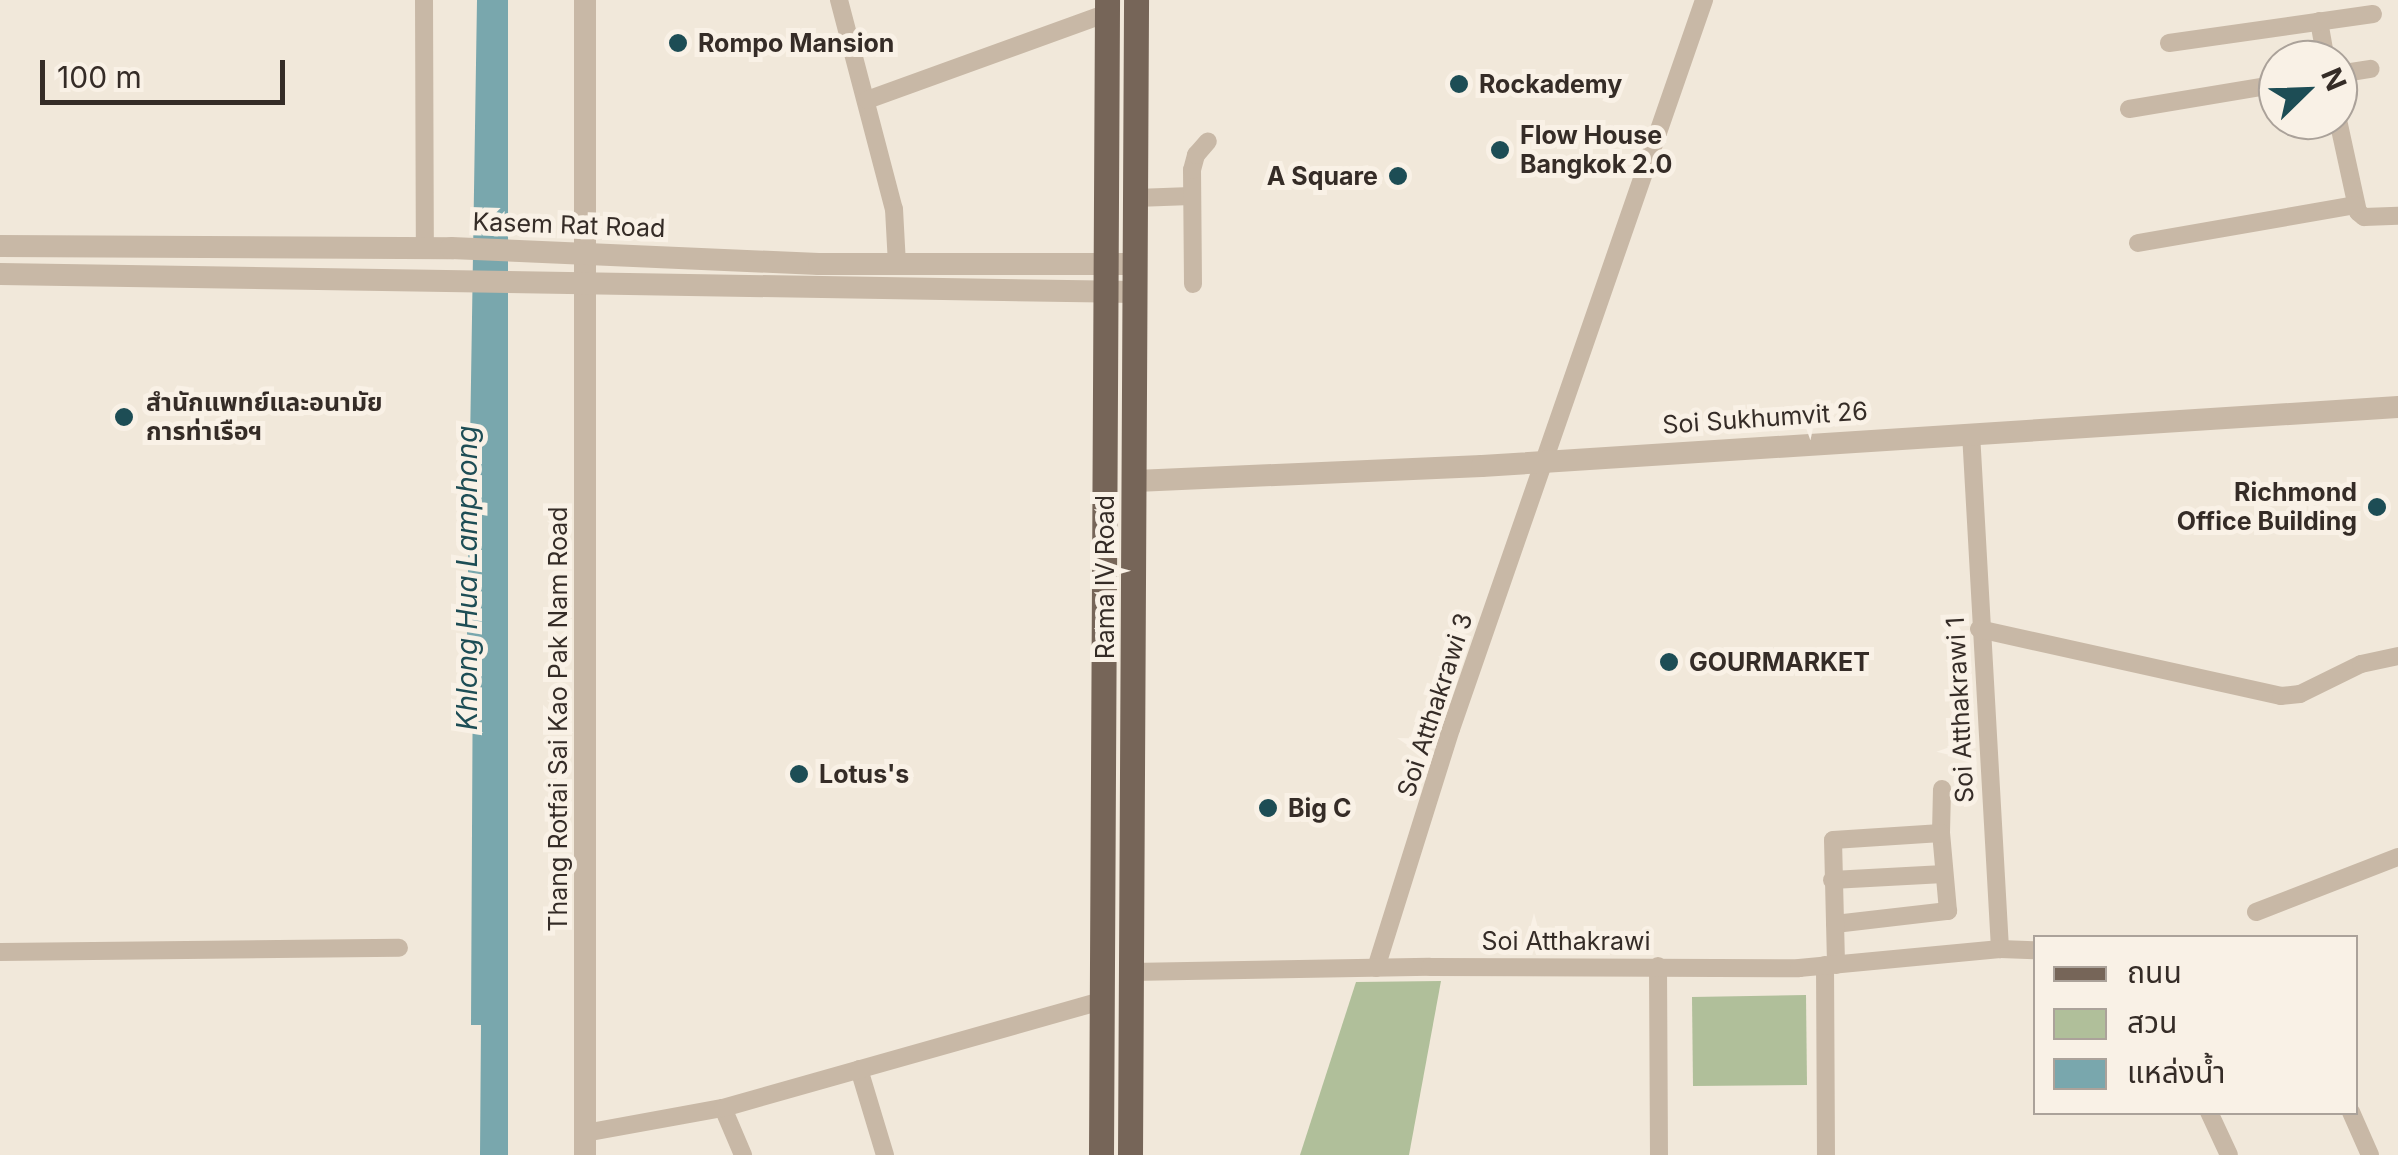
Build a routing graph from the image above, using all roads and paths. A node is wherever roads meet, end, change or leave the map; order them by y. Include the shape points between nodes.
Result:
1 (424, 0) edge
2 (584, 0) edge
3 (839, 0) edge
4 (1136, 0) edge
5 (1704, 0) edge
6 (1107, 7) edge
7 (2373, 14) dead end
8 (2319, 21) junction
9 (2322, 40) edge
10 (2170, 43) dead end
11 (2371, 68) dead end
12 (2358, 70) edge
13 (2258, 87) edge
14 (867, 100) junction
15 (2129, 109) dead end
16 (2342, 140) edge
17 (1208, 141) dead end
18 (1191, 196) junction
19 (1136, 198) junction
20 (2355, 204) junction
21 (2398, 216) edge
22 (2138, 243) dead end
23 (0, 246) edge
24 (237, 247) junction
25 (425, 248) junction
26 (583, 253) junction
27 (1104, 263) junction
28 (819, 264) junction
29 (1136, 264) junction
30 (897, 265) junction
31 (0, 274) edge
32 (237, 276) junction
33 (583, 283) junction
34 (1193, 284) dead end
35 (818, 289) junction
36 (1103, 292) junction
37 (1136, 292) junction
38 (2398, 407) edge
39 (1972, 433) junction
40 (1546, 459) junction
41 (1136, 481) junction
42 (1979, 628) junction
43 (2398, 656) edge
44 (1942, 789) dead end
45 (1941, 833) junction
46 (2398, 857) edge
47 (1944, 874) junction
48 (1832, 880) junction
49 (2256, 912) dead end
50 (1835, 924) junction
51 (399, 948) dead end
52 (2000, 948) junction
53 (2033, 950) edge
54 (0, 952) edge
55 (1831, 965) junction
56 (1658, 966) junction
57 (1376, 968) junction
58 (1102, 972) junction
59 (1131, 972) junction
60 (1102, 1002) junction
61 (859, 1069) junction
62 (723, 1108) junction
63 (2210, 1115) edge
64 (2352, 1115) edge
65 (585, 1144) edge
66 (743, 1155) edge
67 (886, 1155) edge
68 (1100, 1155) edge
69 (1130, 1155) edge
70 (1659, 1155) edge
71 (1826, 1155) edge
72 (2229, 1155) edge
73 (2370, 1155) edge

1 - 25 street
2 - 26 street
3 - 14 street
4 - 19 main road, Rama IV Road
5 - 40 street, Soi Atthakrawi 3
6 - 14 street
6 - 27 main road, Rama IV Road
7 - 8 street
8 - 9 street
8 - 10 street
11 - 12 street
13 - 15 street
14 - 30 street via 894,209
16 - 20 street
17 - 18 street via 1194,162
18 - 19 street
18 - 34 street
19 - 29 main road, Rama IV Road
20 - 21 street via 2364,216
20 - 22 street
23 - 24 street, Kasem Rat Road
24 - 25 street, Kasem Rat Road
24 - 32 street
25 - 26 street, Kasem Rat Road
26 - 28 street, Kasem Rat Road
26 - 33 street, Thang Rotfai Sai Kao Pak Nam Road
27 - 29 street, Kasem Rat Road
27 - 30 street, Kasem Rat Road
27 - 36 main road, Rama IV Road
28 - 30 street, Kasem Rat Road
28 - 35 street
29 - 37 main road, Rama IV Road
31 - 32 street
32 - 33 street
33 - 35 street
33 - 65 street, Thang Rotfai Sai Kao Pak Nam Road
35 - 36 street
36 - 37 street
36 - 58 main road, Rama IV Road
37 - 41 main road, Rama IV Road
38 - 39 street, Soi Sukhumvit 26
39 - 40 street, Soi Sukhumvit 26
39 - 42 street, Soi Atthakrawi 1
40 - 41 street, Soi Sukhumvit 26
40 - 57 street, Soi Atthakrawi 3
41 - 59 main road, Rama IV Road
42 - 43 street via 2281,696
42 - 52 street, Soi Atthakrawi 1
44 - 45 street
45 - 47 street
45 - 48 street via 1836,839 1830,845
46 - 49 street
47 - 48 street
47 - 50 street via 1944,914
48 - 50 street
50 - 55 street
51 - 54 street
52 - 53 street
52 - 55 street, Soi Atthakrawi
55 - 56 street, Soi Atthakrawi
55 - 71 street
56 - 57 street, Soi Atthakrawi
56 - 70 street
57 - 59 street, Soi Atthakrawi
58 - 59 main road
58 - 60 main road, Rama IV Road
59 - 69 main road, Rama IV Road
60 - 61 street
60 - 68 main road, Rama IV Road
61 - 62 street
61 - 67 street
62 - 65 street
62 - 66 street
63 - 72 street
64 - 73 street

